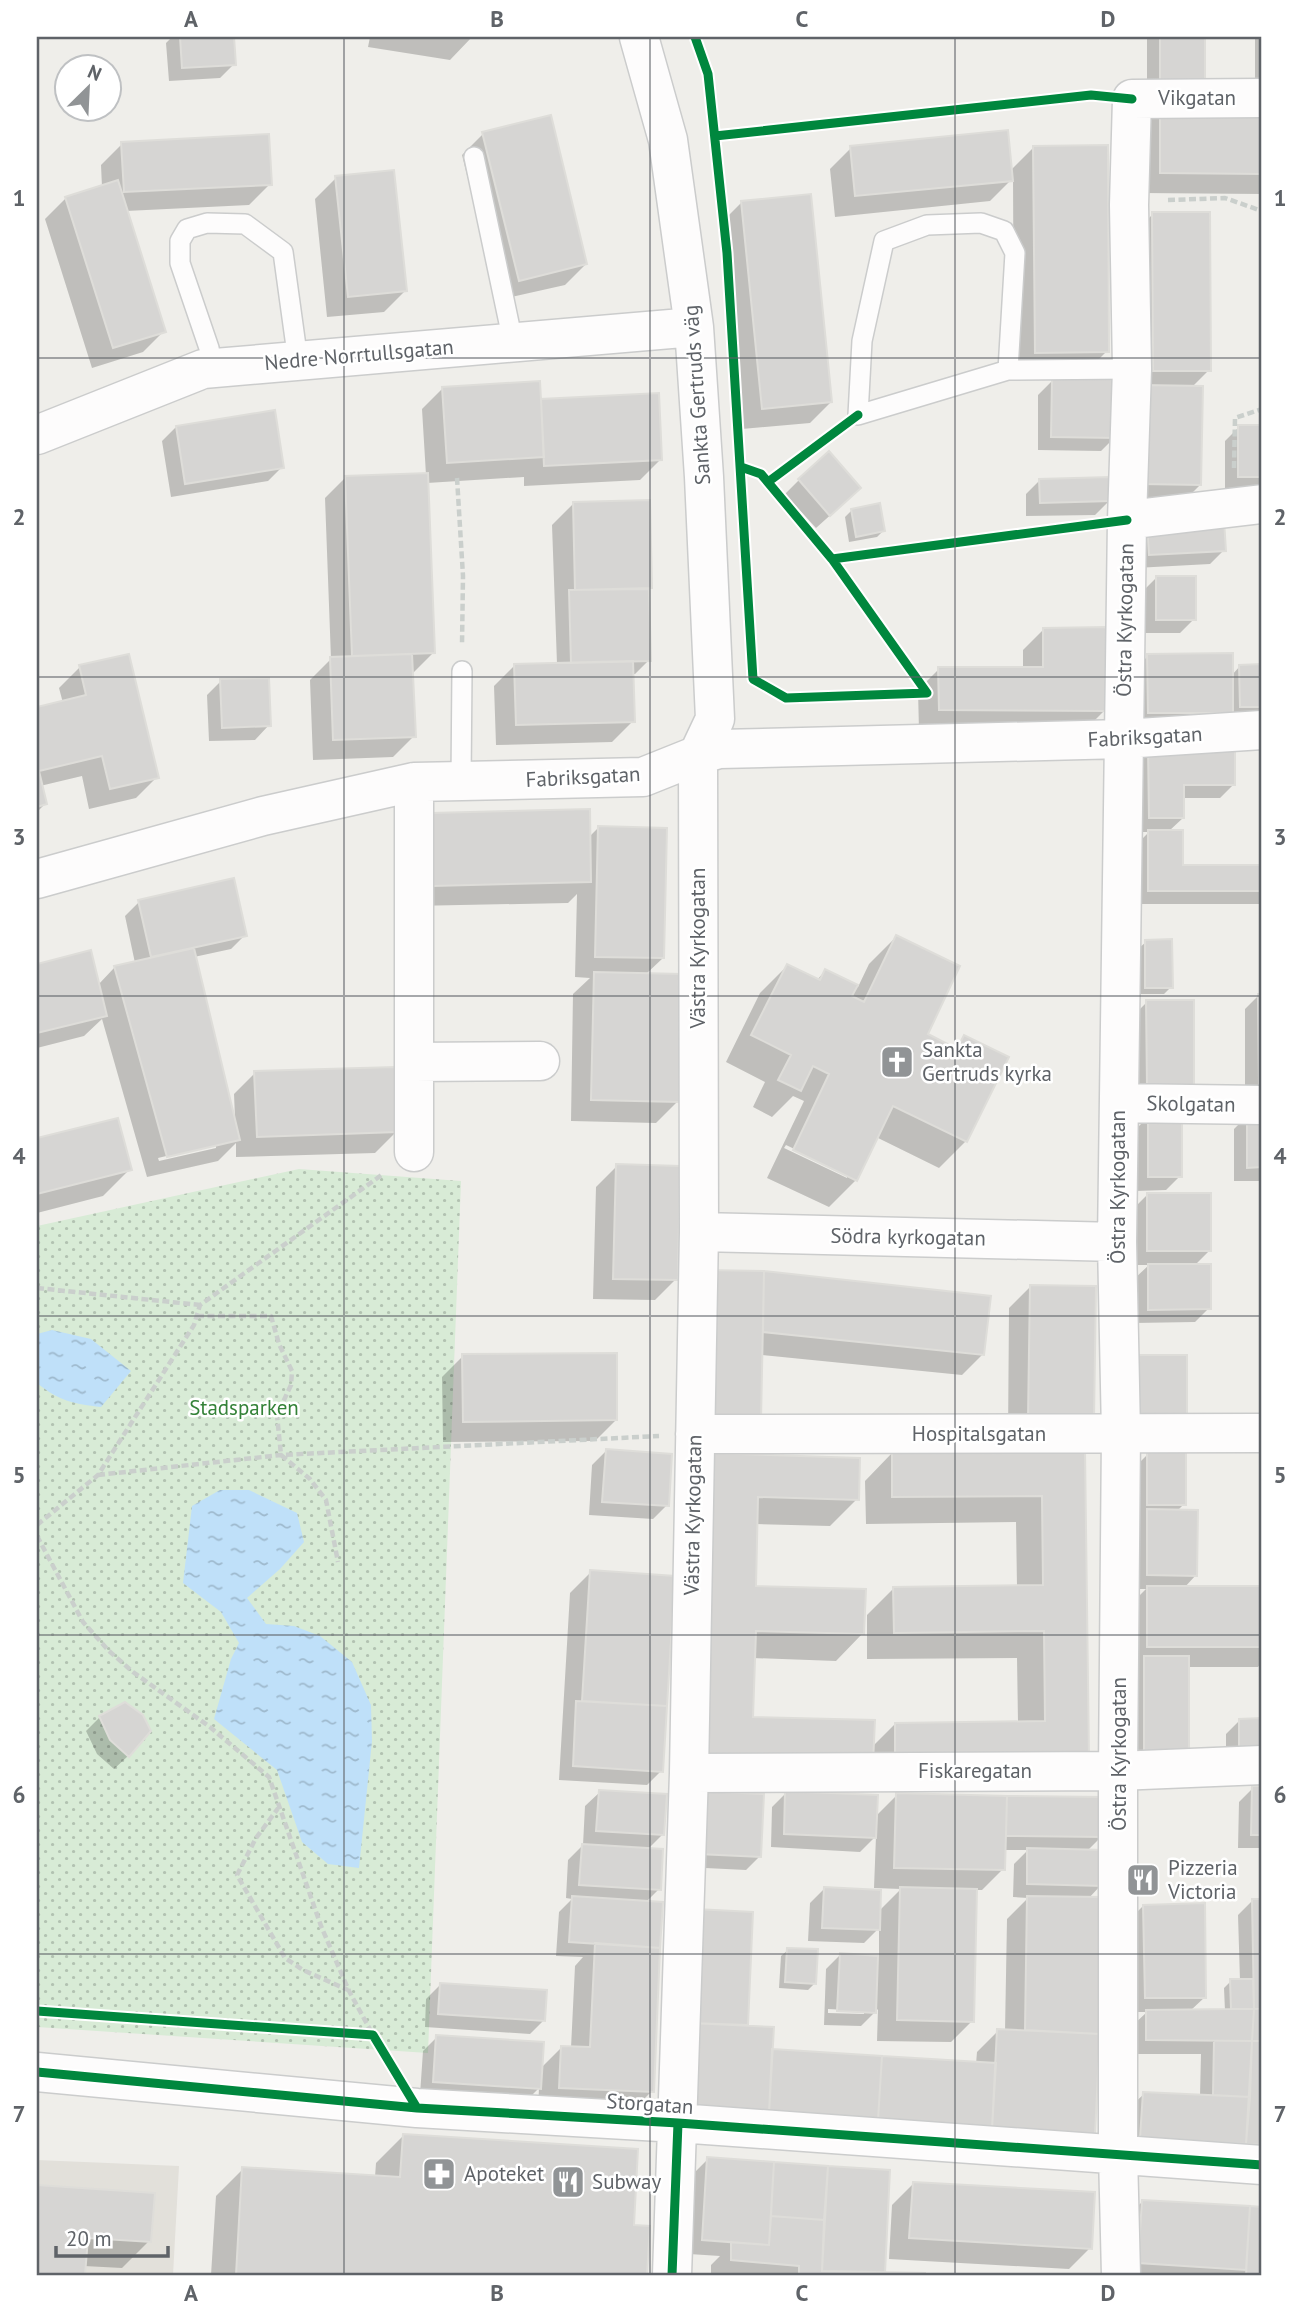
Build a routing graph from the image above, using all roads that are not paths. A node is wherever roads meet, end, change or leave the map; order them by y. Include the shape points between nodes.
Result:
1 (639, 37) edge
2 (1262, 98) edge
3 (1132, 99) joint
4 (474, 157) dead end
5 (694, 327) junction
6 (513, 342) junction
7 (298, 360) junction
8 (213, 368) junction
9 (1132, 369) junction
10 (1008, 370) junction
11 (37, 435) edge
12 (1248, 506) edge
13 (1127, 520) junction
14 (462, 671) road end
15 (1262, 730) edge
16 (1123, 740) junction
17 (698, 755) junction
18 (414, 782) junction
19 (461, 782) junction
20 (37, 879) edge
21 (540, 1060) dead end
22 (414, 1062) junction
23 (1119, 1103) junction
24 (1262, 1105) edge
25 (414, 1152) road end
26 (699, 1232) junction
27 (1117, 1242) junction
28 (1121, 1433) junction
29 (1262, 1433) edge
30 (695, 1434) junction
31 (1262, 1765) edge
32 (1118, 1771) junction
33 (689, 1773) junction
34 (37, 2072) edge
35 (678, 2123) junction
36 (1118, 2154) junction
37 (1262, 2165) edge
38 (672, 2275) edge
39 (1121, 2275) edge

1 - 5 street, Sankta Gertruds väg via 668,140
2 - 3 street, Vikgatan
3 - 9 street, Östra Kyrkogatan
4 - 6 lane
5 - 6 street, Nedre Norrtullsgatan
5 - 17 street, Sankta Gertruds väg via 715,719
6 - 7 street, Nedre Norrtullsgatan
7 - 8 street, Nedre Norrtullsgatan
7 - 8 lane via 283,252 245,224 207,223 187,229 180,241 180,263
8 - 11 street, Nedre Norrtullsgatan
9 - 10 lane
9 - 13 street, Östra Kyrkogatan
10 - 10 lane via 858,415 862,341 884,241 928,225 981,223 1004,231 1015,253
12 - 13 street
13 - 16 street, Östra Kyrkogatan
14 - 19 lane
15 - 16 street, Fabriksgatan
16 - 17 street, Fabriksgatan via 719,749
16 - 23 street, Östra Kyrkogatan
17 - 19 street, Fabriksgatan via 643,777
17 - 26 street, Västra Kyrkogatan
18 - 19 street, Fabriksgatan
18 - 20 street, Fabriksgatan via 262,816
18 - 22 street
21 - 22 street
22 - 25 street
23 - 24 street, Skolgatan
23 - 27 street, Östra Kyrkogatan
26 - 27 street, Södra kyrkogatan
26 - 30 street, Västra Kyrkogatan
27 - 28 street, Östra Kyrkogatan
28 - 29 street, Hospitalsgatan
28 - 30 street, Hospitalsgatan
28 - 32 street, Östra Kyrkogatan
30 - 33 street, Västra Kyrkogatan
31 - 32 street, Fiskaregatan
32 - 33 street, Fiskaregatan
32 - 36 street, Östra Kyrkogatan
33 - 35 street, Västra Kyrkogatan
34 - 35 street, Storgatan via 418,2108
35 - 36 street, Storgatan
35 - 38 street, Västra Kyrkogatan
36 - 37 street, Storgatan
36 - 39 street, Östra Kyrkogatan

